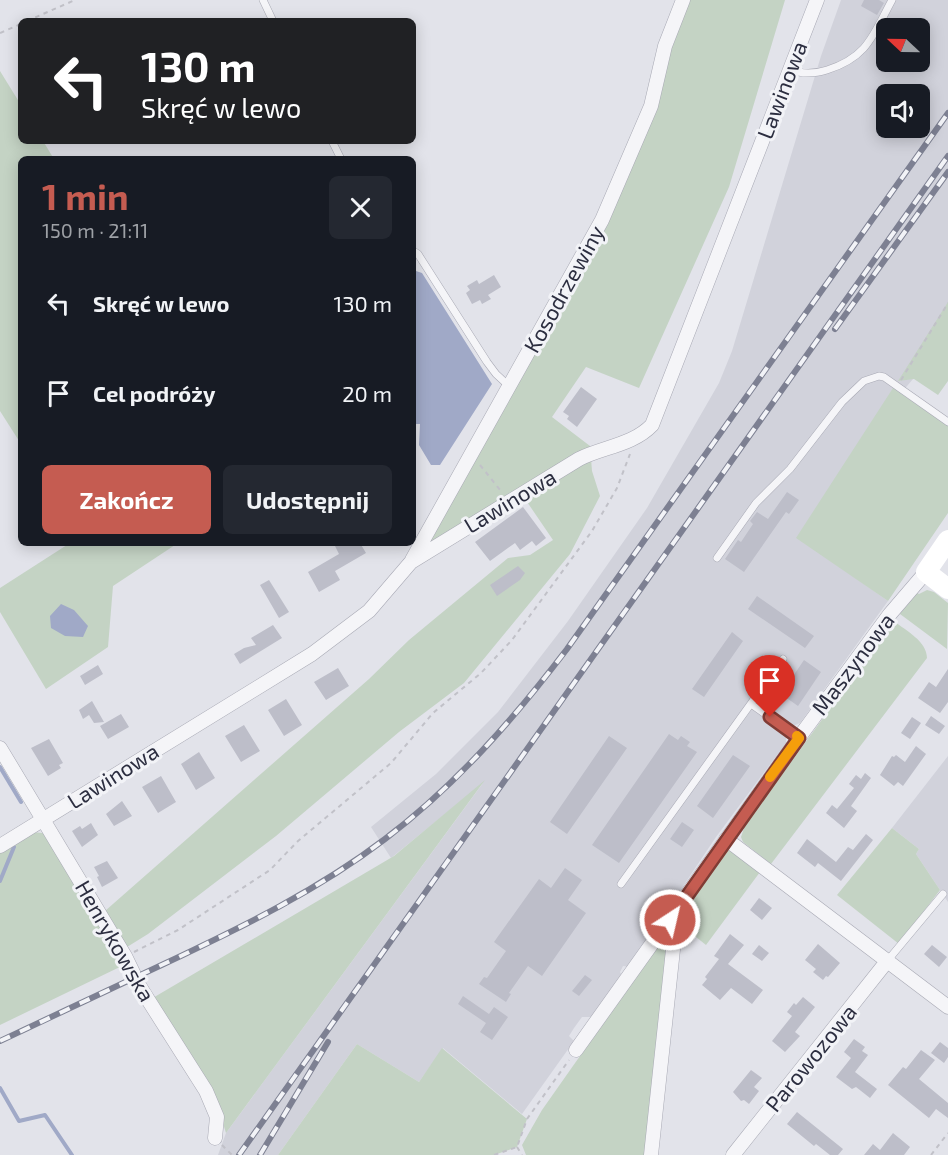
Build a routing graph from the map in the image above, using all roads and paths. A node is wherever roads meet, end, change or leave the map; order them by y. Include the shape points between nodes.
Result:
1 (75, 0) edge
2 (263, 0) edge
3 (683, 0) edge
4 (816, 0) edge
5 (892, 0) edge
6 (34, 18) edge
7 (272, 18) edge
8 (18, 25) edge
9 (0, 33) edge
10 (790, 69) junction
11 (416, 253) edge
12 (948, 303) edge
13 (897, 386) junction
14 (510, 387) junction
15 (948, 422) edge
16 (633, 440) junction
17 (472, 455) junction
18 (508, 501) junction
19 (948, 540) edge
20 (717, 558) dead end
21 (411, 562) junction
22 (926, 572) junction
23 (948, 589) edge
24 (783, 659) dead end
25 (751, 704) junction
26 (799, 738) junction
27 (0, 748) edge
28 (44, 819) junction
29 (726, 839) junction
30 (0, 846) edge
31 (621, 884) dead end
32 (943, 894) dead end
33 (670, 920) junction
34 (125, 956) junction
35 (888, 960) junction
36 (948, 1007) edge
37 (576, 1050) joint
38 (948, 1133) edge
39 (215, 1138) dead end
40 (517, 1147) junction
41 (494, 1155) edge
42 (522, 1155) edge
43 (651, 1155) edge
44 (733, 1155) edge
45 (931, 1155) edge

1 - 6 path
2 - 7 lane
3 - 14 street, Kosodrzewiny via 665,46 651,106 602,220
4 - 10 street, Lawinowa
5 - 10 lane via 867,44 852,60 821,72 798,73
8 - 9 path
10 - 16 street, Lawinowa via 656,417 652,426
11 - 14 lane via 487,362
12 - 13 path
13 - 15 lane
13 - 20 lane via 879,376 864,381 851,392 790,469 756,503
14 - 17 street, Kosodrzewiny
16 - 18 street, Lawinowa via 594,451
16 - 34 path via 617,488 592,531 512,640 481,673 433,713 392,763 298,841 270,870 178,930
17 - 18 path
17 - 21 street, Kosodrzewiny
18 - 21 street, Lawinowa
19 - 22 street, Maszynowa
21 - 28 street, Lawinowa via 369,611 312,654
22 - 23 street
22 - 26 street, Maszynowa via 890,614
24 - 25 lane
25 - 26 lane
25 - 31 lane
26 - 29 street, Maszynowa
27 - 28 street, Henrykowska
28 - 30 street, Lawinowa
28 - 34 street, Henrykowska
29 - 33 street, Maszynowa
29 - 35 street
32 - 35 lane
33 - 37 street, Maszynowa
33 - 43 street via 675,931
34 - 39 street, Henrykowska via 140,987 206,1090 217,1117
35 - 36 street
35 - 44 street, Parowozowa
37 - 40 path via 527,1119
38 - 45 path
40 - 41 path
40 - 42 path

